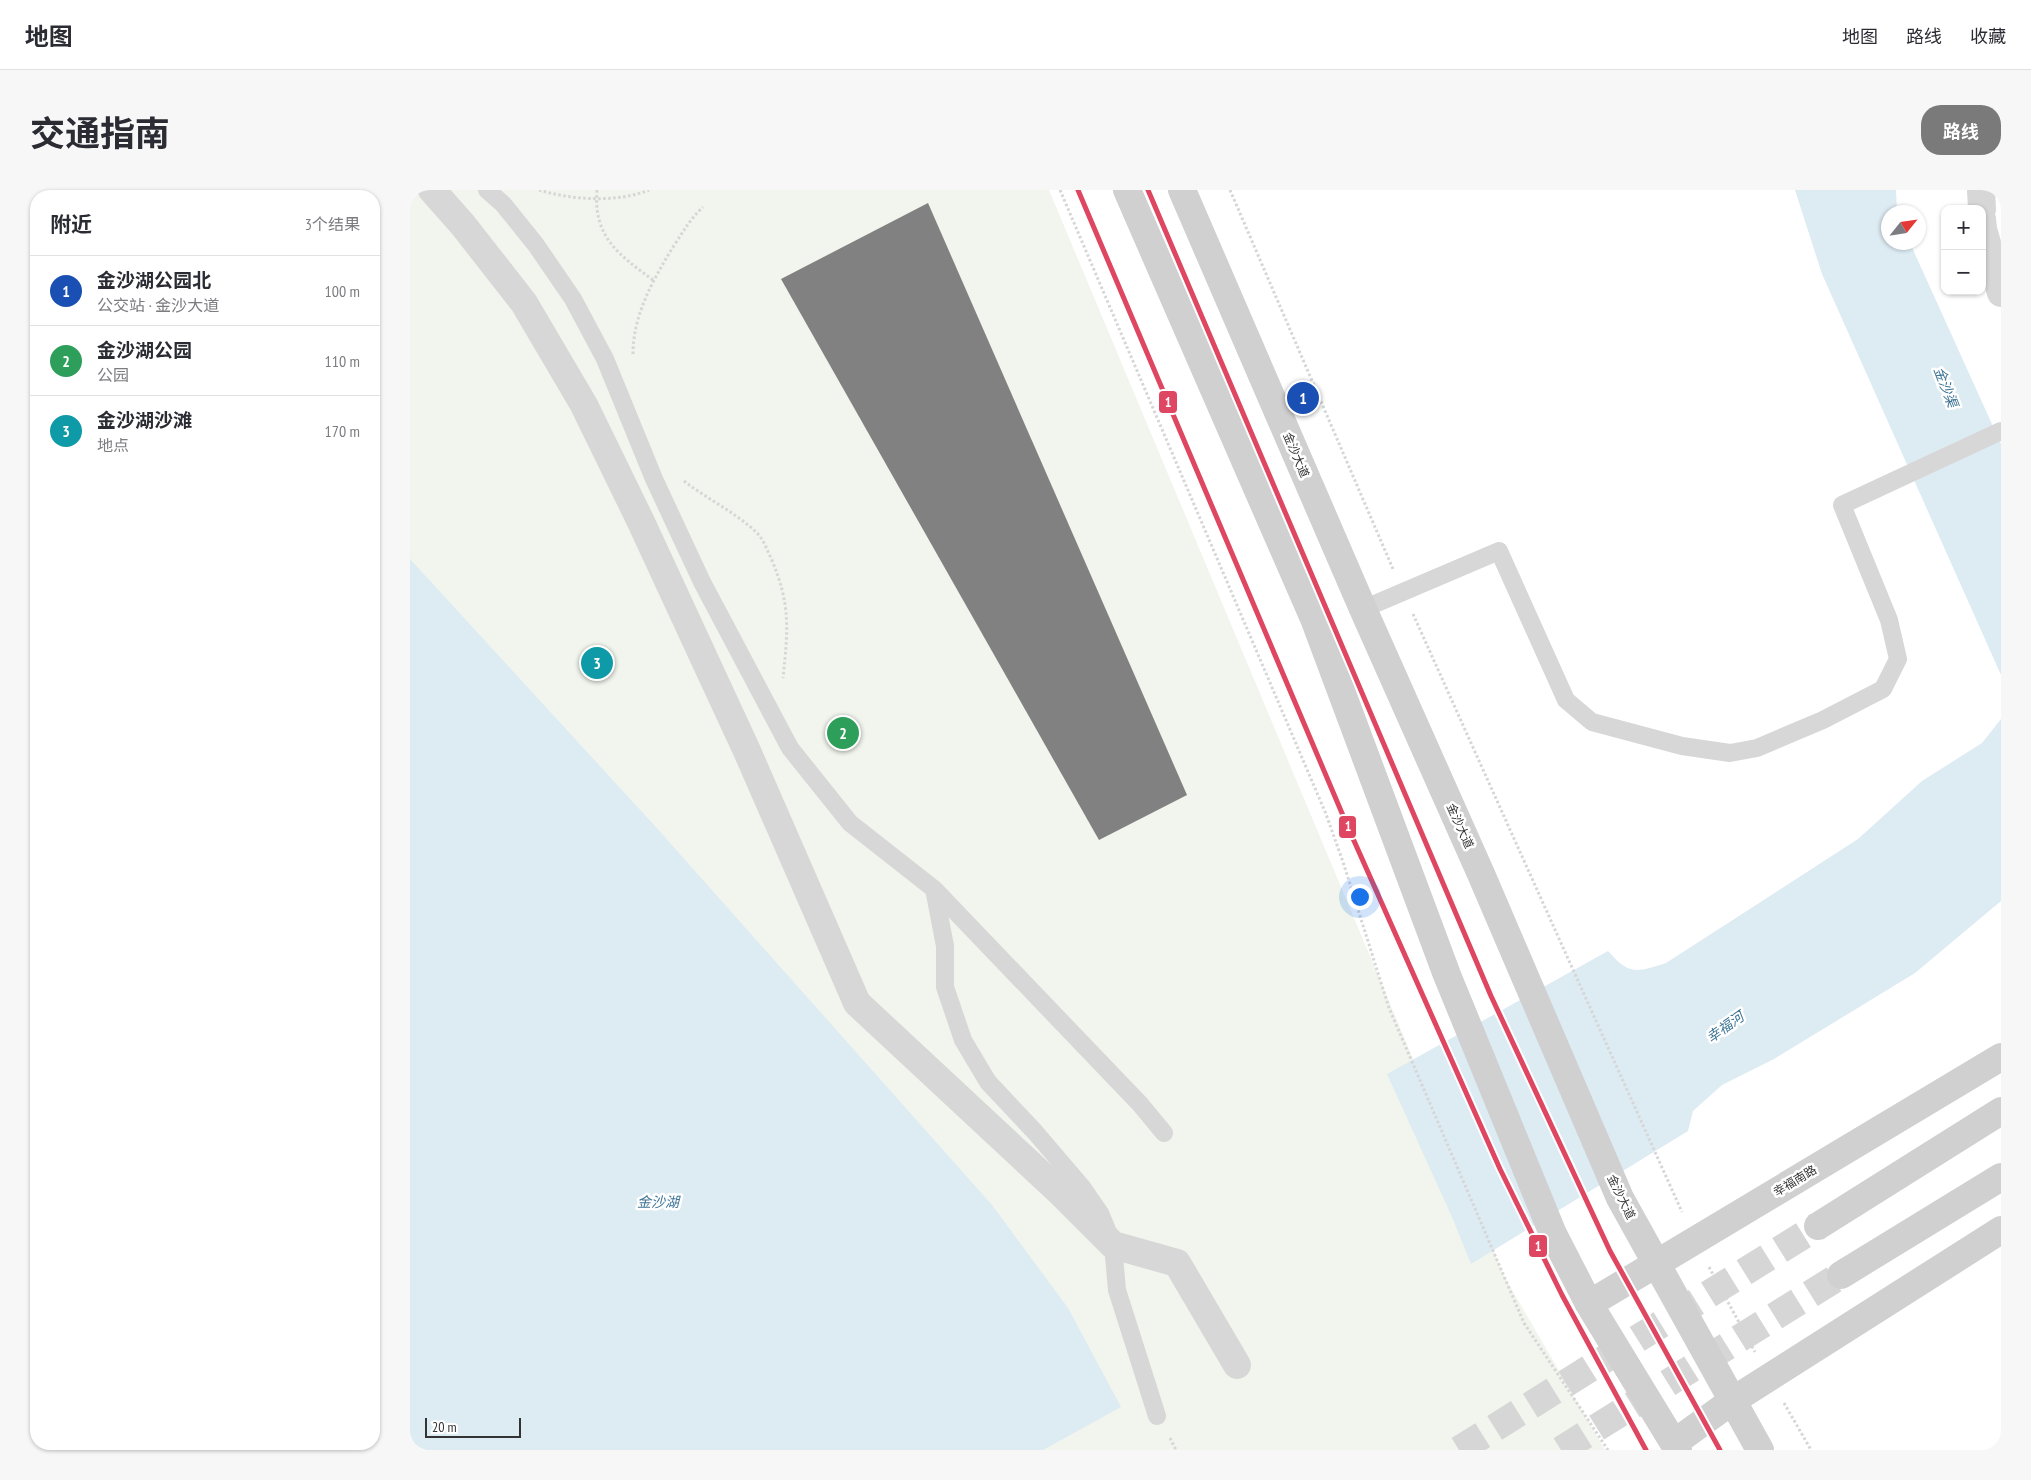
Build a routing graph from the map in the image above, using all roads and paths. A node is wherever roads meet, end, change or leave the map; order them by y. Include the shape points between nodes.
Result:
1 (432, 190) edge
2 (488, 190) edge
3 (539, 190) edge
4 (597, 190) edge
5 (649, 190) edge
6 (1060, 190) edge
7 (1127, 190) edge
8 (1182, 190) edge
9 (1230, 190) edge
10 (1981, 190) edge
11 (596, 197) junction
12 (1982, 205) edge
13 (703, 207) dead end
14 (1986, 240) edge
15 (653, 280) junction
16 (2001, 293) edge
17 (632, 357) dead end
18 (2001, 432) edge
19 (677, 476) dead end
20 (1403, 592) junction
21 (1363, 609) junction
22 (768, 706) junction
23 (934, 889) junction
24 (2001, 1057) edge
25 (2001, 1112) edge
26 (1164, 1133) dead end
27 (2001, 1177) edge
28 (1818, 1226) tunnel mouth
29 (2001, 1230) edge
30 (1695, 1242) junction
31 (1113, 1245) junction
32 (1658, 1264) junction
33 (1841, 1275) tunnel mouth
34 (1589, 1304) junction
35 (1237, 1365) dead end
36 (1769, 1378) junction
37 (1732, 1401) junction
38 (1157, 1416) dead end
39 (1676, 1447) edge
40 (1608, 1450) edge
41 (1760, 1450) edge
42 (1811, 1450) edge

1 - 31 street via 524,303 584,405 747,751 857,1003
2 - 22 lane via 536,245 574,299 605,360 702,582
3 - 11 path via 574,198
4 - 11 path
5 - 11 path via 621,198
6 - 40 path via 1326,814 1389,1008 1524,1323
7 - 34 main road via 1316,622 1447,975 1553,1234
8 - 21 main road, 金沙大道
9 - 20 path
10 - 12 street
11 - 15 path via 606,238 617,253
13 - 15 path via 686,225
14 - 16 street
15 - 17 path via 637,321
18 - 20 lane via 1842,504 1889,620 1898,659 1884,689 1757,748 1730,753 1682,746 1592,722 1566,700 1499,551
19 - 22 path via 758,534 779,577 788,619 786,652 782,682 777,696
20 - 21 lane
20 - 30 path
21 - 32 main road, 金沙大道 via 1620,1198
22 - 23 lane via 790,748 850,823
23 - 26 lane
23 - 31 lane via 945,946 945,987 962,1040 988,1082 1082,1187 1100,1213
24 - 30 main road, 幸福南路
25 - 28 main road
27 - 33 main road
29 - 36 main road
30 - 32 main road, 幸福南路
30 - 36 path
31 - 35 street via 1177,1263
31 - 38 lane via 1118,1290
32 - 34 main road, 幸福南路
32 - 37 main road, 金沙大道
34 - 39 main road
36 - 37 main road
36 - 42 path
37 - 39 main road
37 - 41 main road, 金沙大道

